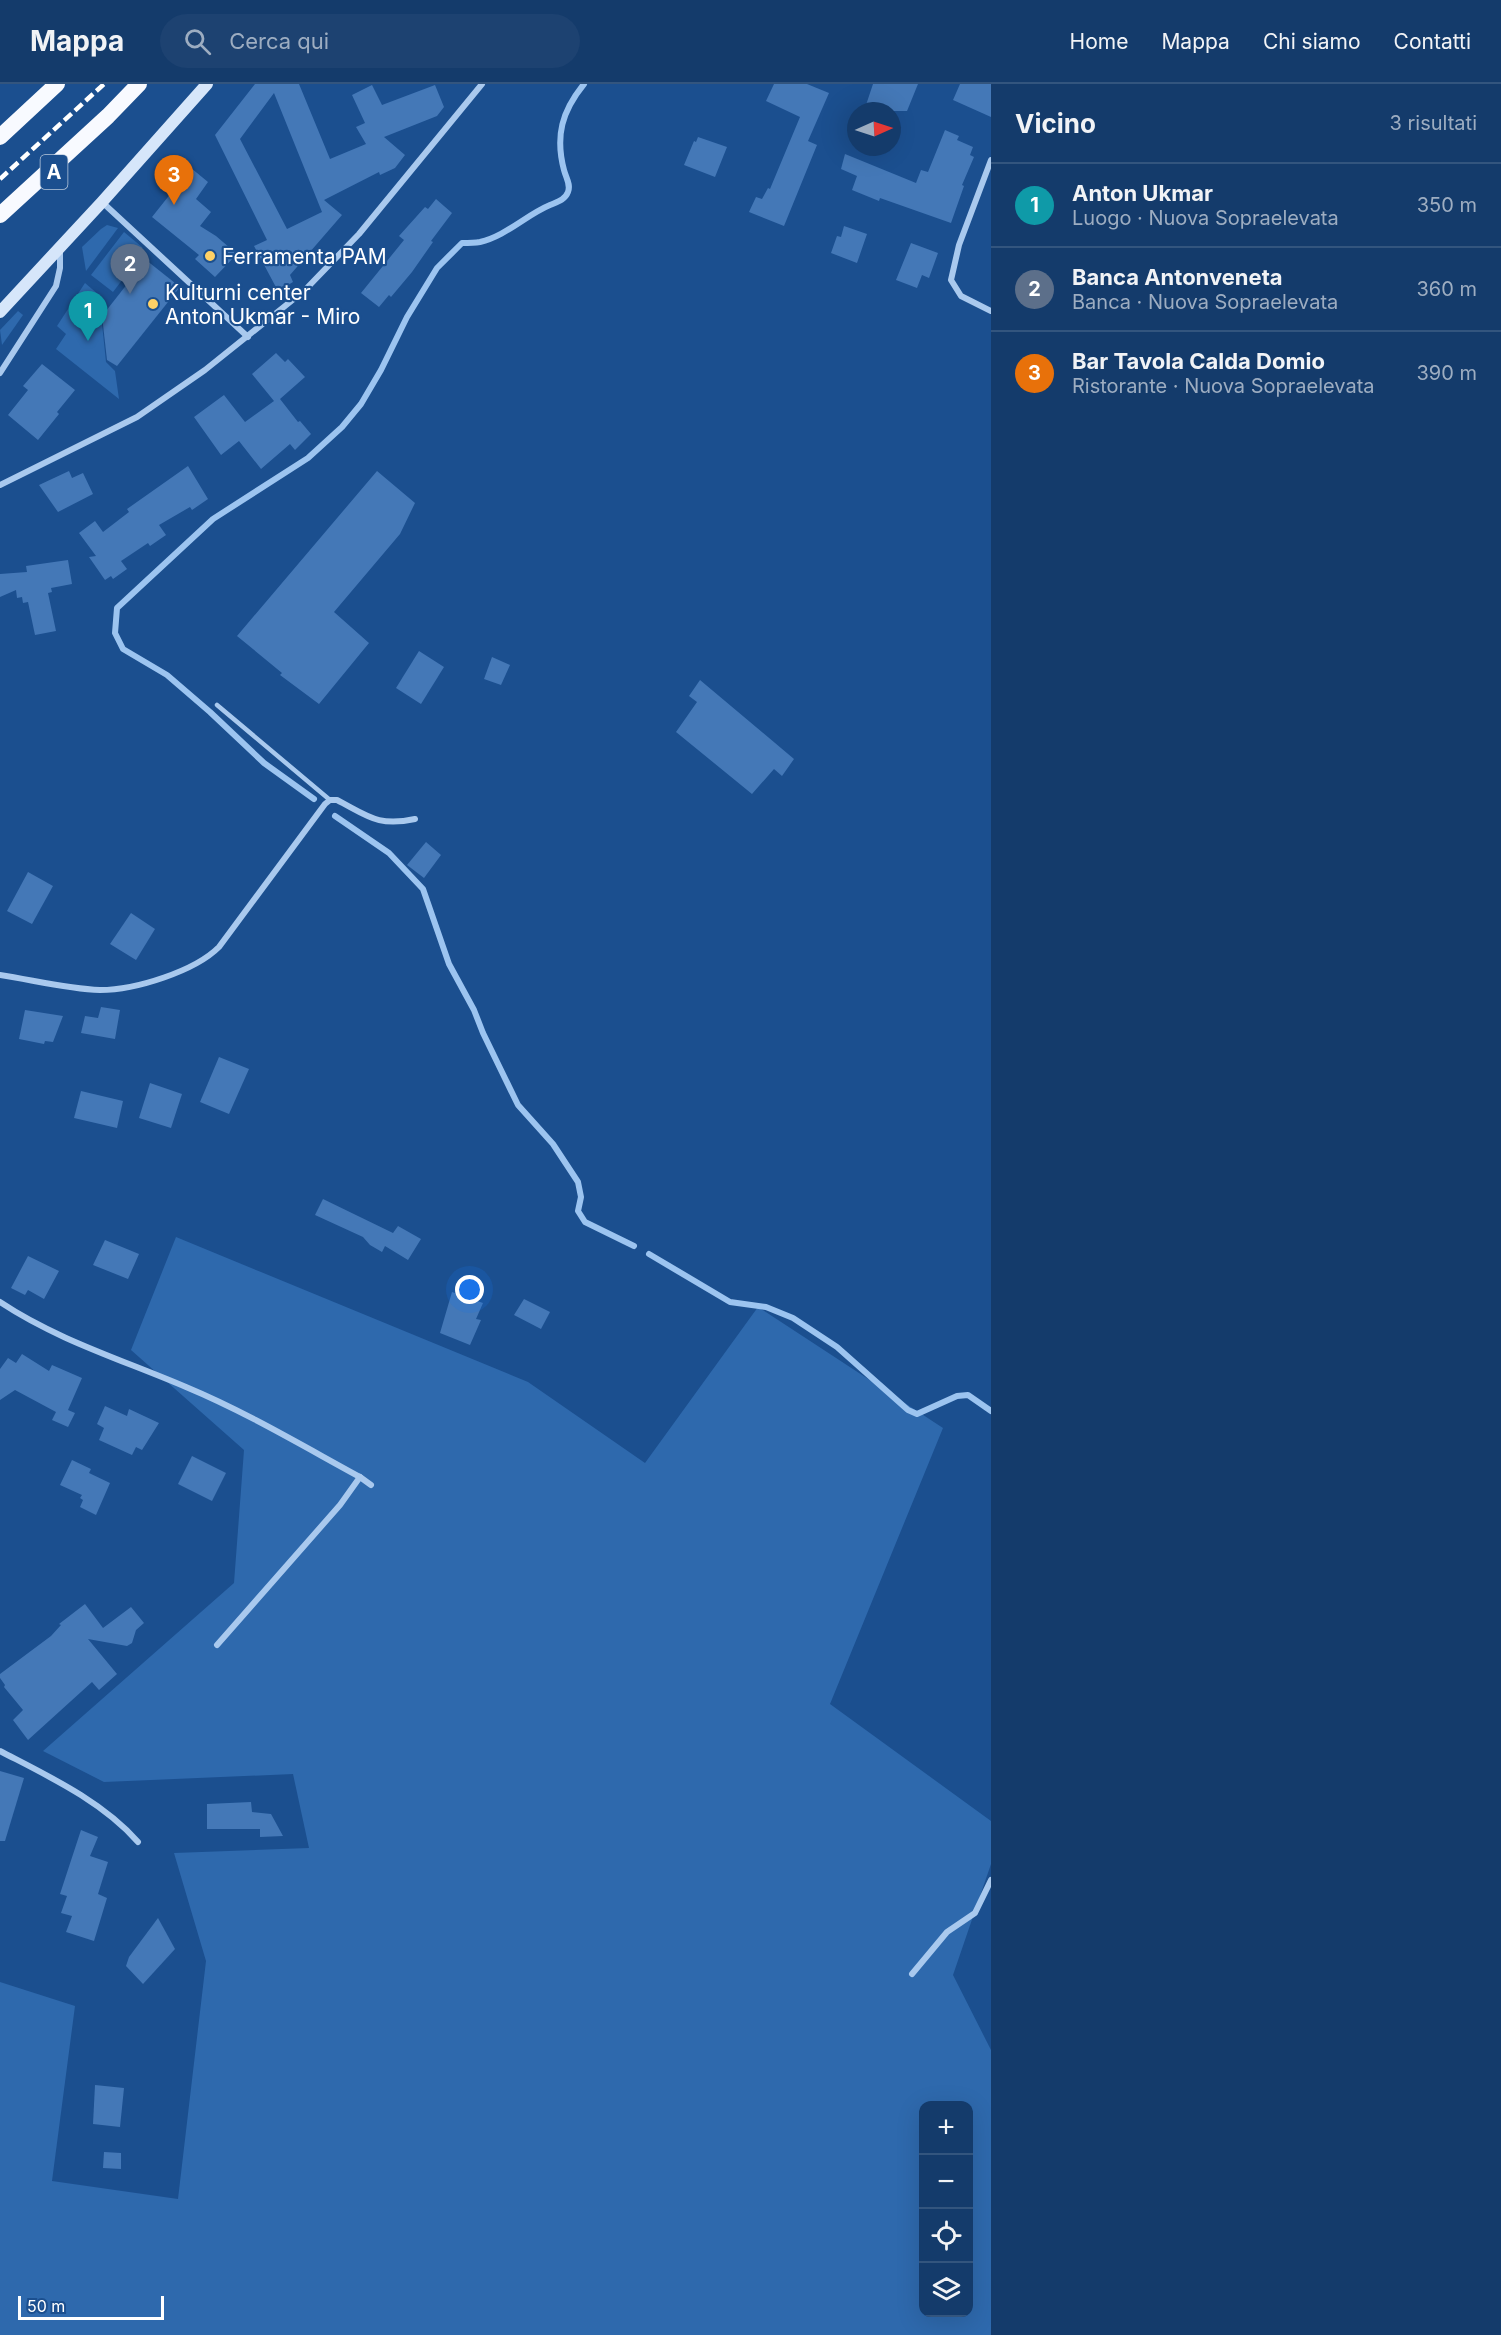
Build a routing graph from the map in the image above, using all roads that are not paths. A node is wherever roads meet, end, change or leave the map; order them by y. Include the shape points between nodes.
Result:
1 (57, 84) edge
2 (139, 84) edge
3 (207, 84) edge
4 (482, 84) edge
5 (108, 116) junction
6 (0, 136) edge
7 (991, 160) edge
8 (102, 202) junction
9 (0, 215) edge
10 (0, 228) edge
11 (60, 249) junction
12 (991, 311) edge
13 (0, 312) edge
14 (248, 336) junction
15 (0, 373) edge
16 (0, 485) edge
17 (218, 705) dead end
18 (330, 800) junction
19 (415, 819) dead end
20 (0, 975) edge
21 (0, 1302) edge
22 (360, 1477) junction
23 (371, 1485) dead end
24 (217, 1645) dead end
25 (0, 1751) edge
26 (138, 1842) dead end
27 (991, 1880) edge
28 (912, 1974) dead end

1 - 6 highway
2 - 5 highway
3 - 8 main road
4 - 14 street via 334,262
5 - 9 highway
5 - 10 highway, A
7 - 12 street via 959,245 951,280 961,296
8 - 11 main road
8 - 14 street
11 - 13 main road
11 - 15 street via 56,286
14 - 16 street via 137,417
17 - 18 lane
18 - 19 street via 377,820 392,823
18 - 20 street via 227,938 202,961 177,973 101,990
21 - 22 street via 52,1333 253,1419
22 - 23 street
22 - 24 street
25 - 26 street via 108,1815
27 - 28 street via 975,1913 947,1932

